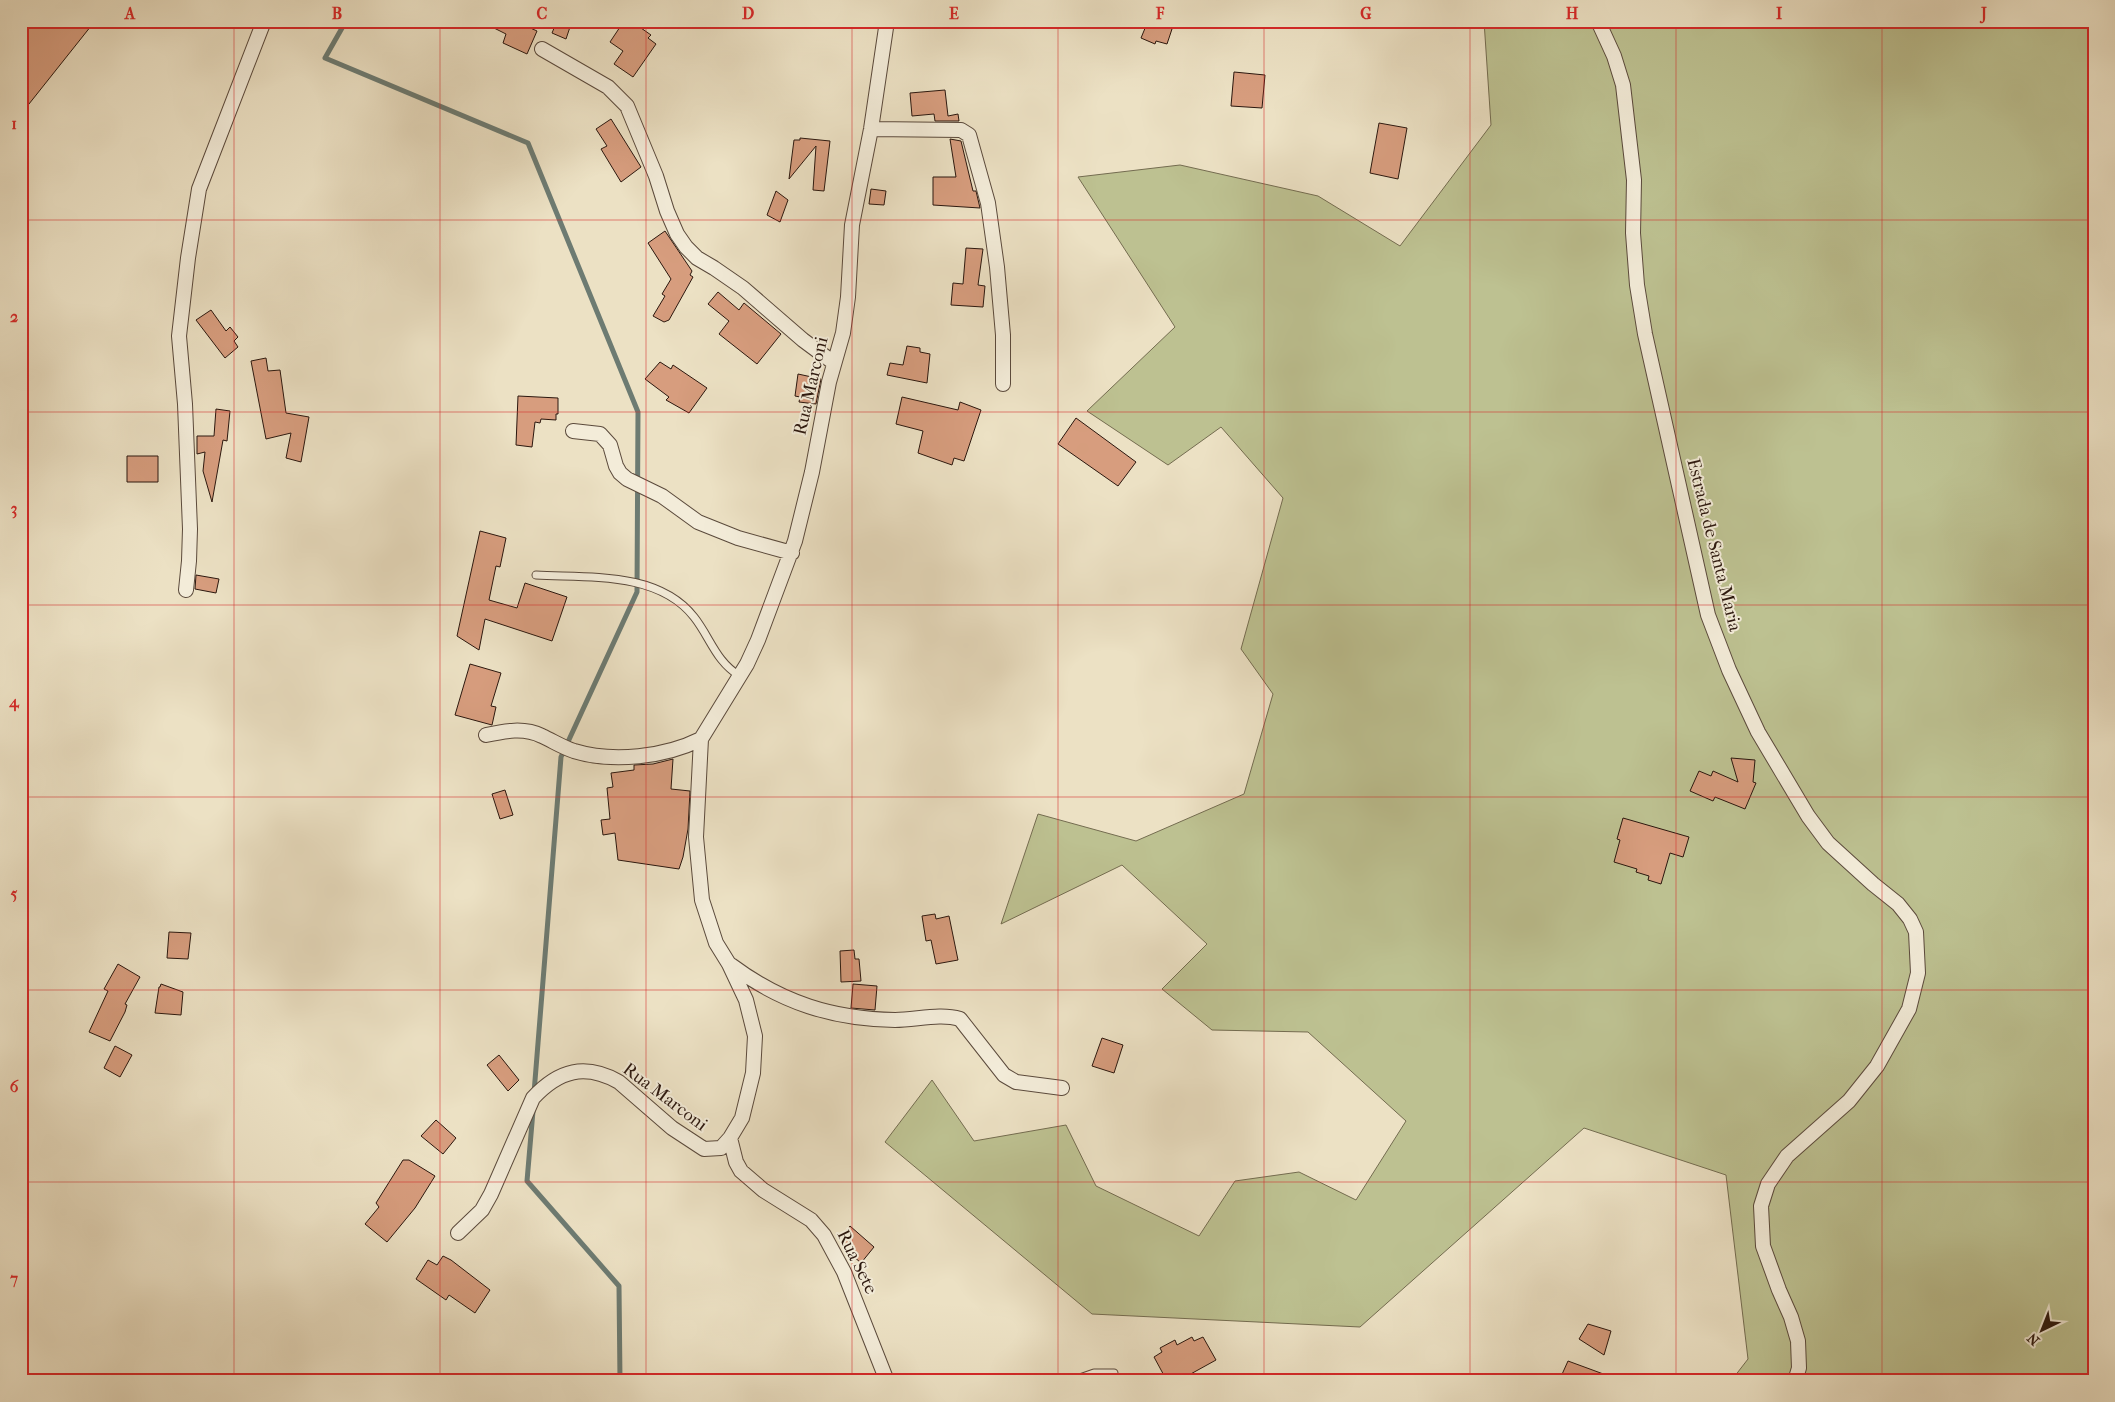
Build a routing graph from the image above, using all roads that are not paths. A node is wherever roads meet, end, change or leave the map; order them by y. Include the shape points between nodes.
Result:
1 (264, 21) edge
2 (887, 21) edge
3 (1598, 21) edge
4 (542, 49) dead end
5 (871, 130) junction
6 (834, 363) junction
7 (1003, 384) dead end
8 (573, 431) dead end
9 (792, 553) junction
10 (536, 575) dead end
11 (186, 590) dead end
12 (740, 676) junction
13 (486, 735) dead end
14 (701, 739) junction
15 (729, 964) junction
16 (1062, 1088) dead end
17 (730, 1138) junction
18 (458, 1233) dead end
19 (1114, 1373) dead end
20 (887, 1381) edge
21 (1072, 1381) edge
22 (1795, 1381) edge

1 - 11 street via 199,189 188,258 178,336 185,404 189,520
2 - 5 street, Rua Marconi
3 - 22 street, Estrada de Santa Maria via 1623,85 1634,180 1633,233 1637,285 1708,615 1758,732 1808,816 1828,843 1898,904 1916,932 1918,973 1909,1009 1877,1066 1849,1101 1787,1156 1768,1184 1760,1206 1764,1246 1798,1341 1799,1368
4 - 6 street via 608,87 627,106 676,234 686,247 697,258 743,288
5 - 6 street, Rua Marconi via 852,225 843,333
5 - 7 street via 961,130 969,135 988,203 997,267 1004,335
6 - 9 street, Rua Marconi
8 - 9 street via 600,434 610,444 620,473 662,496 698,522 738,538
9 - 12 street, Rua Marconi via 758,640
10 - 12 lane via 624,580 662,591 692,614 719,658
12 - 14 street, Rua Marconi
13 - 14 street via 528,731 574,751 622,756 672,751
14 - 15 street, Rua Marconi via 696,837 699,876 707,918 716,943
15 - 16 street via 773,992 832,1013 875,1019 960,1019 1004,1075 1016,1082
15 - 17 street, Rua Marconi via 746,1000 755,1036 753,1073 742,1118
17 - 18 street, Rua Marconi via 721,1148 704,1149 672,1128 618,1082 588,1071 571,1072 544,1086 533,1098 487,1202
17 - 20 street, Rua Sete via 741,1172 811,1220 824,1235 844,1272
19 - 21 lane via 1094,1374

